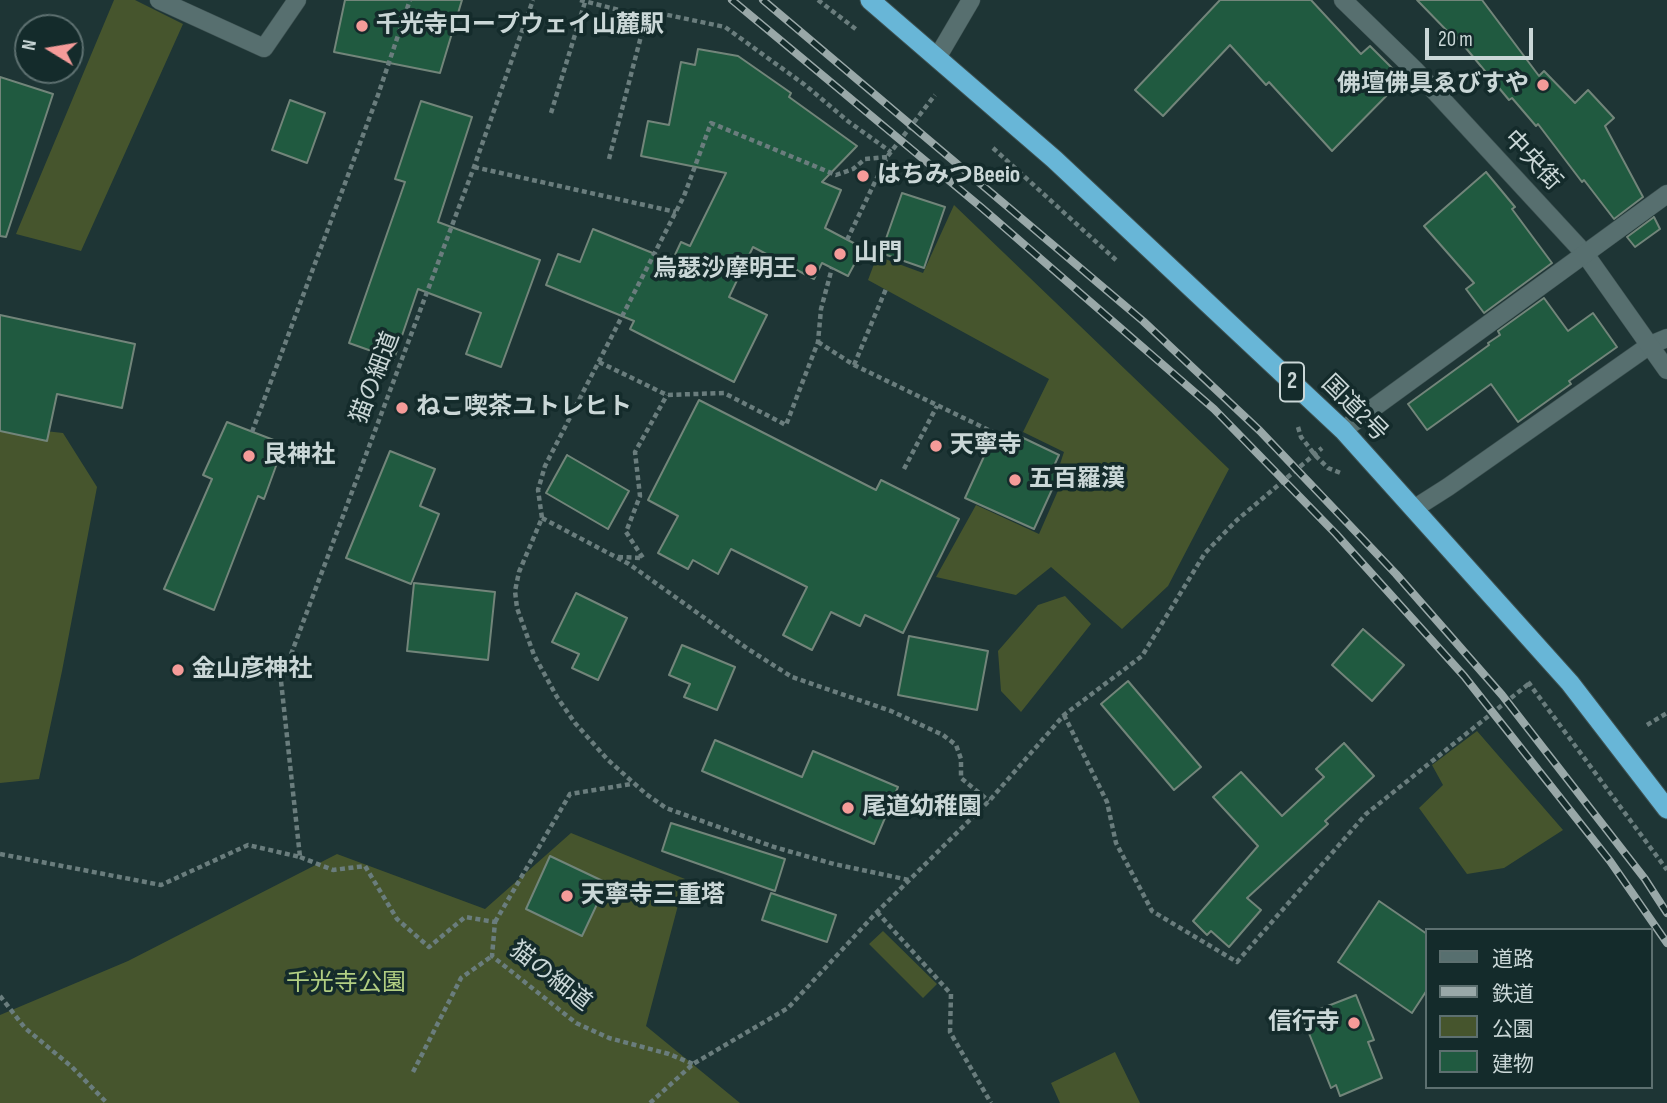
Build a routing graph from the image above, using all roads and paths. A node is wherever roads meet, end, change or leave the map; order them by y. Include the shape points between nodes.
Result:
1 (159, 0) edge
2 (297, 0) edge
3 (410, 0) edge
4 (533, 0) edge
5 (818, 0) edge
6 (870, 0) edge
7 (971, 0) edge
8 (1343, 0) edge
9 (582, 1) edge
10 (646, 17) junction
11 (867, 38) dead end
12 (937, 58) junction
13 (925, 87) dead end
14 (935, 95) junction
15 (945, 104) dead end
16 (551, 113) dead end
17 (986, 141) dead end
18 (889, 154) junction
19 (610, 159) dead end
20 (474, 167) junction
21 (1667, 194) edge
22 (676, 212) junction
23 (847, 240) dead end
24 (1585, 254) junction
25 (1116, 261) dead end
26 (832, 268) dead end
27 (886, 289) dead end
28 (817, 342) junction
29 (1659, 342) edge
30 (598, 362) junction
31 (854, 365) junction
32 (1667, 370) edge
33 (667, 395) junction
34 (937, 406) junction
35 (1298, 426) dead end
36 (1343, 430) junction
37 (252, 432) dead end
38 (1001, 436) dead end
39 (1315, 455) junction
40 (904, 469) dead end
41 (1345, 475) dead end
42 (1415, 508) junction
43 (542, 518) junction
44 (615, 556) junction
45 (1553, 664) junction
46 (1519, 673) dead end
47 (1528, 683) junction
48 (1667, 713) edge
49 (1064, 715) junction
50 (1647, 725) dead end
51 (632, 784) junction
52 (989, 801) junction
53 (1667, 809) edge
54 (0, 854) edge
55 (300, 857) junction
56 (1667, 870) edge
57 (909, 880) junction
58 (877, 912) junction
59 (495, 922) junction
60 (492, 957) junction
61 (0, 996) edge
62 (693, 1063) junction
63 (413, 1072) dead end
64 (107, 1103) edge
65 (650, 1103) edge
66 (991, 1103) edge

1 - 2 street via 264,48
3 - 37 path via 379,95
4 - 20 path, 猫の細道
5 - 11 path
6 - 12 highway, 国道2号 / 2
7 - 12 street
8 - 24 street, 中央街 via 1416,71
9 - 10 path
9 - 16 path
10 - 18 path via 649,11 724,27
10 - 19 path
12 - 36 highway, 国道2号 / 2 via 1054,159
13 - 14 path
14 - 15 path
14 - 18 path
17 - 25 path
18 - 22 path via 865,159 836,175 711,123
18 - 23 path
20 - 22 path
20 - 55 path, 猫の細道 via 281,681
21 - 24 street
22 - 30 path
24 - 29 street, 中央街
24 - 36 street
26 - 28 path
27 - 31 path
28 - 31 path
28 - 33 path via 786,425 724,393
29 - 32 street, 中央街
29 - 42 street
30 - 33 path
30 - 43 path via 545,466 538,490
31 - 34 path
33 - 44 path via 635,452 640,496 626,533 643,558
34 - 38 path
34 - 40 path
35 - 39 path
36 - 39 path
36 - 42 highway, 国道2号 / 2
39 - 41 path via 1328,468
39 - 49 path via 1237,520 1206,553 1142,656
42 - 45 highway, 国道2号 / 2
43 - 44 path
43 - 51 path via 519,572 517,608 534,655 557,697
44 - 52 path via 792,677 891,710 943,735 956,745 961,778
45 - 47 path
45 - 53 highway, 国道2号 / 2
46 - 47 path
47 - 49 path via 1366,814 1237,962 1152,911 1116,843 1107,802
47 - 56 path
48 - 50 path
49 - 52 path
51 - 57 path via 666,808 711,826 834,864
51 - 59 path via 570,794
52 - 57 path
54 - 55 path, 猫の細道 via 161,886 248,845
55 - 59 path, 猫の細道 via 333,870 365,866 397,919 429,947 465,916
57 - 58 path
58 - 62 path via 789,1008
58 - 66 path via 951,994 950,1032
59 - 60 path, 猫の細道
60 - 62 path, 猫の細道 via 576,1023 609,1038
60 - 63 path via 461,978
61 - 64 path via 24,1028
62 - 65 path

